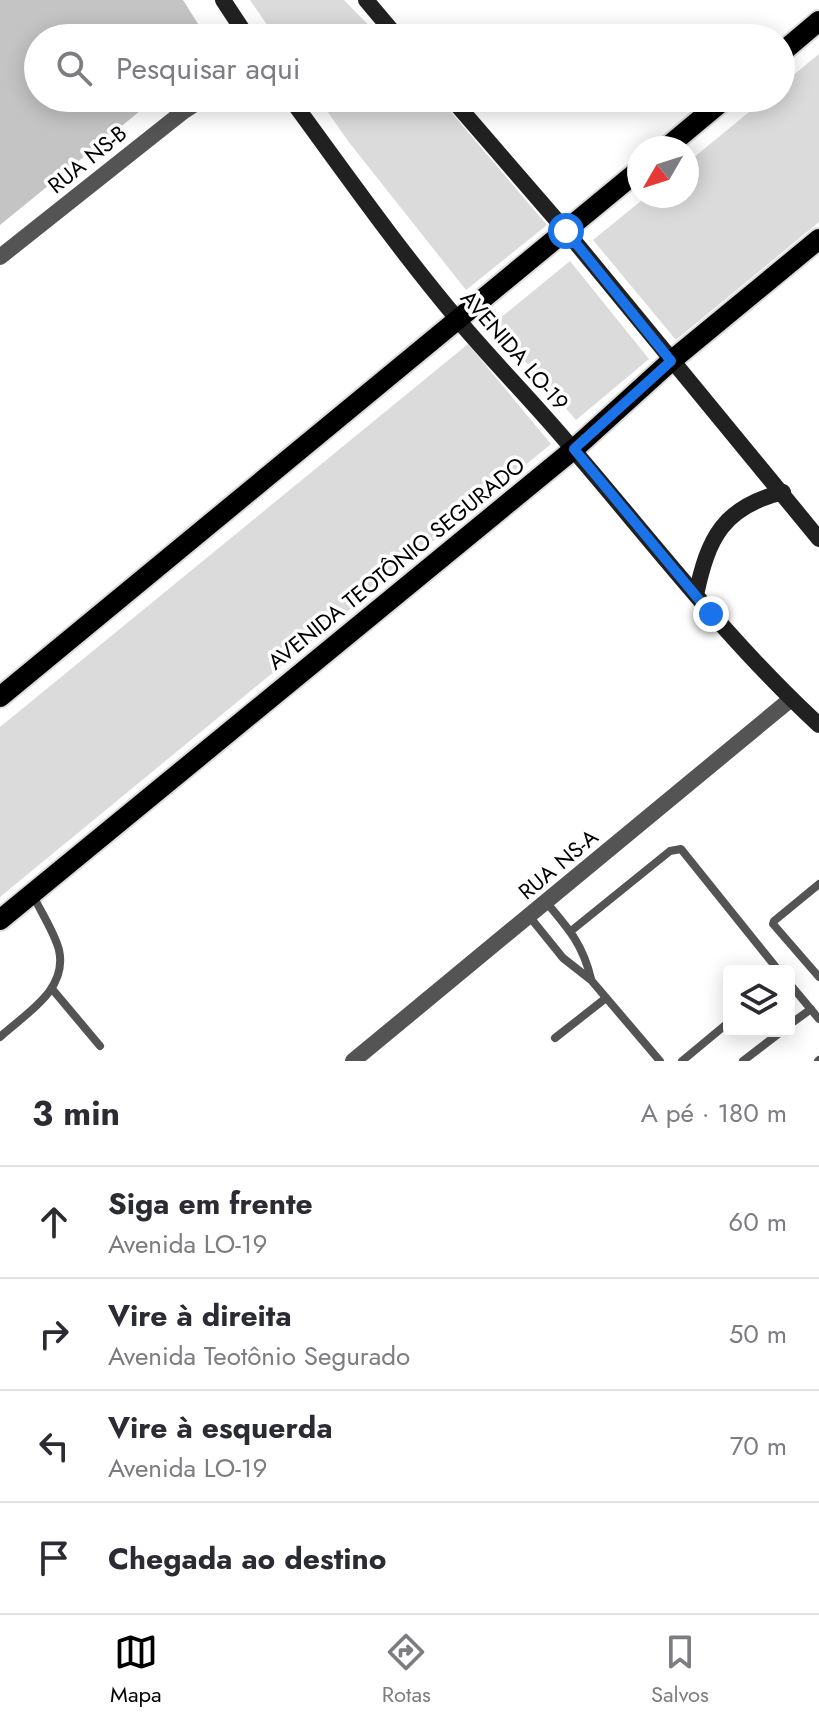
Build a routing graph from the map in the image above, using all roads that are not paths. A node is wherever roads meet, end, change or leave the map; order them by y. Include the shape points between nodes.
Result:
1 (223, 0) edge
2 (366, 0) edge
3 (819, 21) edge
4 (239, 24) edge
5 (386, 24) edge
6 (795, 41) edge
7 (183, 112) edge
8 (300, 112) edge
9 (463, 112) edge
10 (709, 112) edge
11 (680, 136) edge
12 (627, 180) edge
13 (566, 231) junction
14 (819, 239) edge
15 (0, 257) edge
16 (458, 320) junction
17 (671, 361) junction
18 (574, 449) junction
19 (783, 492) junction
20 (819, 539) edge
21 (696, 595) junction
22 (0, 697) edge
23 (791, 699) junction
24 (819, 725) edge
25 (819, 884) edge
26 (32, 893) junction
27 (546, 902) junction
28 (529, 916) junction
29 (0, 920) edge
30 (571, 931) junction
31 (774, 965) edge
32 (819, 977) edge
33 (591, 980) junction
34 (53, 990) junction
35 (795, 990) edge
36 (606, 998) junction
37 (811, 1009) junction
38 (819, 1019) edge
39 (795, 1021) edge
40 (723, 1027) edge
41 (0, 1037) edge
42 (774, 1037) edge
43 (555, 1038) dead end
44 (100, 1046) dead end
45 (353, 1061) edge
46 (660, 1061) edge
47 (682, 1061) edge
48 (743, 1061) edge

1 - 4 main road
2 - 5 main road
3 - 6 main road
7 - 15 street, RUA NS-B
8 - 16 main road, AVENIDA LO-19
9 - 13 main road
10 - 11 main road
12 - 13 main road
13 - 16 main road
13 - 17 main road
14 - 17 main road, AVENIDA TEOTÔNIO SEGURADO
16 - 18 main road, AVENIDA LO-19
16 - 22 main road
17 - 18 main road, AVENIDA TEOTÔNIO SEGURADO
17 - 19 main road
18 - 21 main road, AVENIDA LO-19
18 - 26 main road, AVENIDA TEOTÔNIO SEGURADO
19 - 20 main road
19 - 21 main road via 742,506 725,523 710,544
21 - 23 main road, AVENIDA LO-19
23 - 24 main road, AVENIDA LO-19
23 - 27 street, RUA NS-A
25 - 32 lane via 773,924
26 - 29 main road, AVENIDA TEOTÔNIO SEGURADO
26 - 34 lane via 58,947 61,967
27 - 28 street, RUA NS-A
27 - 30 lane
28 - 33 lane via 563,958
28 - 45 street, RUA NS-A
30 - 31 lane via 670,851 681,849
30 - 33 lane
33 - 36 lane
34 - 41 lane
34 - 44 lane
35 - 37 lane
36 - 43 lane
36 - 46 lane
37 - 38 lane
37 - 39 lane
40 - 47 lane
42 - 48 lane

